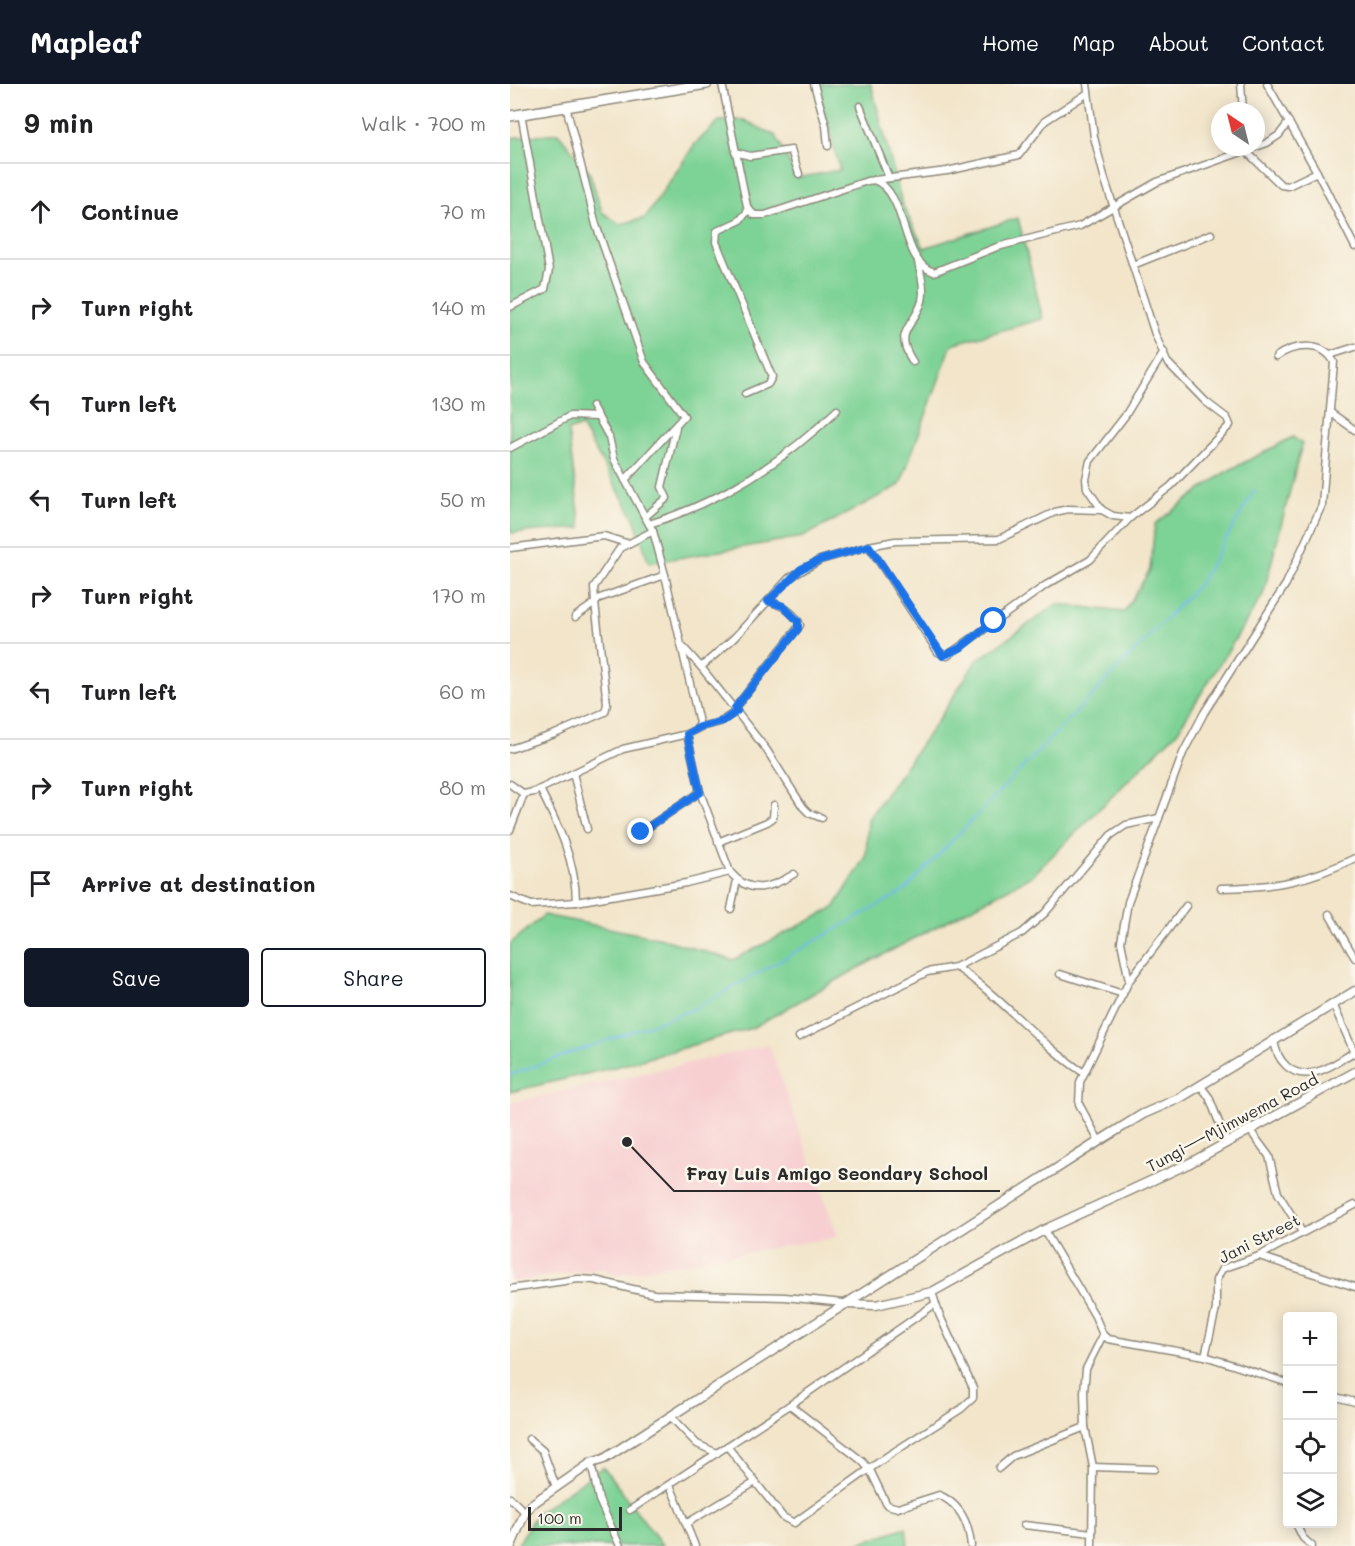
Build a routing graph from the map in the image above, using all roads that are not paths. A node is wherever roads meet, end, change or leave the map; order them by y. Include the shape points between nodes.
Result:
1 (707, 84) edge
2 (722, 84) edge
3 (814, 84) edge
4 (1087, 84) edge
5 (1241, 84) edge
6 (1267, 84) edge
7 (1088, 93) junction
8 (1242, 102) edge
9 (566, 106) junction
10 (860, 106) dead end
11 (521, 113) junction
12 (510, 116) edge
13 (1289, 122) junction
14 (1265, 143) edge
15 (828, 146) dead end
16 (735, 152) junction
17 (1228, 156) edge
18 (1251, 156) edge
19 (1317, 172) junction
20 (799, 174) dead end
21 (889, 178) junction
22 (874, 180) junction
23 (1115, 207) junction
24 (748, 208) junction
25 (1211, 234) dead end
26 (1355, 248) edge
27 (918, 261) junction
28 (1133, 264) junction
29 (510, 307) edge
30 (1355, 347) edge
31 (1164, 352) junction
32 (1330, 355) junction
33 (1276, 357) dead end
34 (913, 362) dead end
35 (745, 394) dead end
36 (592, 406) dead end
37 (837, 410) dead end
38 (1331, 413) junction
39 (598, 417) junction
40 (676, 427) junction
41 (1355, 430) edge
42 (510, 448) edge
43 (625, 480) junction
44 (1102, 510) junction
45 (1130, 518) junction
46 (647, 521) junction
47 (653, 531) junction
48 (626, 543) junction
49 (869, 546) junction
50 (510, 548) edge
51 (665, 575) junction
52 (768, 601) junction
53 (595, 603) junction
54 (575, 617) dead end
55 (682, 647) junction
56 (701, 667) junction
57 (736, 709) junction
58 (700, 727) junction
59 (687, 734) junction
60 (510, 749) edge
61 (573, 773) junction
62 (510, 784) edge
63 (540, 789) junction
64 (700, 792) junction
65 (524, 794) junction
66 (774, 805) dead end
67 (822, 818) dead end
68 (1159, 818) junction
69 (587, 829) dead end
70 (510, 830) edge
71 (641, 832) dead end
72 (718, 842) junction
73 (1355, 858) edge
74 (730, 872) junction
75 (794, 874) dead end
76 (737, 880) junction
77 (1221, 888) dead end
78 (510, 896) edge
79 (576, 902) junction
80 (1186, 906) dead end
81 (731, 909) dead end
82 (1329, 914) dead end
83 (1355, 958) edge
84 (956, 967) junction
85 (1060, 974) dead end
86 (1129, 981) junction
87 (1355, 991) edge
88 (1124, 994) junction
89 (1333, 1004) junction
90 (800, 1037) dead end
91 (1274, 1038) junction
92 (1355, 1053) edge
93 (1084, 1072) junction
94 (1355, 1072) edge
95 (1200, 1085) junction
96 (1249, 1129) junction
97 (1099, 1141) junction
98 (1227, 1143) junction
99 (1355, 1205) edge
100 (1044, 1230) junction
101 (1302, 1232) junction
102 (1259, 1256) junction
103 (1355, 1287) edge
104 (510, 1289) edge
105 (932, 1292) junction
106 (843, 1304) junction
107 (935, 1304) junction
108 (1103, 1335) junction
109 (1205, 1356) junction
110 (1283, 1382) edge
111 (711, 1390) junction
112 (1337, 1397) edge
113 (1355, 1402) edge
114 (790, 1405) junction
115 (670, 1416) junction
116 (1085, 1427) junction
117 (529, 1439) dead end
118 (727, 1446) junction
119 (717, 1453) junction
120 (604, 1459) junction
121 (591, 1463) junction
122 (1093, 1467) junction
123 (999, 1468) dead end
124 (1154, 1469) dead end
125 (870, 1470) junction
126 (754, 1483) junction
127 (670, 1485) junction
128 (556, 1486) junction
129 (510, 1498) edge
130 (630, 1510) dead end
131 (525, 1512) junction
132 (687, 1523) junction
133 (1024, 1525) dead end
134 (1298, 1528) edge
135 (1092, 1533) junction
136 (511, 1546) edge
137 (621, 1546) edge
138 (695, 1546) edge
139 (971, 1546) edge
140 (1092, 1546) edge
141 (1312, 1546) edge

1 - 9 main road
2 - 16 street
3 - 15 street
4 - 7 street
5 - 8 street
6 - 13 street
7 - 21 street via 1045,121 1019,155 946,171
7 - 23 street via 1094,137
9 - 11 main road
9 - 40 street via 596,225 644,362 683,414
10 - 21 street
11 - 12 main road
11 - 29 street via 549,270 545,289
13 - 14 street
13 - 19 street
16 - 20 street via 750,156 791,150
16 - 24 street
17 - 23 street via 1156,182
18 - 19 street via 1281,185 1288,186
19 - 26 street
21 - 22 street
22 - 24 street via 765,215 754,215
22 - 27 street via 891,194
23 - 27 street via 1080,225 998,247 934,272
23 - 28 street
24 - 35 street via 745,217 715,235 772,378 768,384
25 - 28 street
27 - 34 street via 923,298 903,339
28 - 31 street
30 - 32 street
31 - 44 street via 1125,416 1090,461 1087,488
31 - 45 street via 1167,362 1230,425 1171,486
32 - 33 street via 1320,348 1292,348
32 - 38 street via 1334,374
36 - 39 street
37 - 46 street via 810,436 743,484
38 - 41 street
38 - 68 street via 1322,505 1286,584 1183,753
39 - 42 street via 570,416
39 - 43 street
40 - 43 street
40 - 46 street via 662,487 667,498
43 - 46 street
44 - 45 street
44 - 49 street via 1055,512 999,539 931,539
45 - 49 street via 1090,560 1046,585 947,656 938,652
46 - 47 street
47 - 48 street
47 - 51 street
48 - 50 street via 604,536
48 - 53 street via 594,586
49 - 52 street via 801,569
51 - 53 street
51 - 55 street
52 - 56 street
52 - 57 street via 783,606 800,625
53 - 54 street
53 - 60 street via 605,711 555,735
55 - 56 street
55 - 58 street
56 - 57 street
57 - 58 street via 720,722
57 - 67 street via 803,807
58 - 59 street
59 - 61 street via 623,749
59 - 64 street
61 - 63 street
61 - 69 street
62 - 65 street
63 - 65 street
63 - 79 street via 568,852
64 - 71 street
64 - 72 street
65 - 70 street
66 - 72 street via 772,818 767,822
68 - 84 street via 1119,828 1040,919 1022,933
68 - 86 street via 1123,924 1123,959
72 - 74 street
73 - 77 street via 1300,881
74 - 76 street
74 - 79 street
75 - 76 street via 761,889
76 - 81 street
78 - 79 street via 531,905
80 - 86 street
82 - 83 street
84 - 90 street via 927,972
84 - 93 street
85 - 88 street
86 - 88 street
87 - 89 street
88 - 93 street
89 - 91 street
89 - 92 street
91 - 92 street via 1279,1060 1294,1070 1315,1073
91 - 95 street
93 - 97 street via 1077,1096
94 - 96 street, Tungi—Mjimwema Road
95 - 97 street
95 - 98 street via 1209,1097
96 - 98 street, Tungi—Mjimwema Road
96 - 101 street via 1264,1146 1278,1193
97 - 106 street
98 - 100 street, Tungi—Mjimwema Road
99 - 101 street, Jani Street
100 - 105 street, Tungi—Mjimwema Road
100 - 108 street
101 - 102 street, Jani Street
102 - 103 street
102 - 109 street, Jani Street via 1222,1269 1218,1275 1216,1309
104 - 106 street via 578,1279 654,1294 784,1296
105 - 106 street, Tungi—Mjimwema Road via 876,1305
105 - 107 street
106 - 111 street
107 - 114 street
107 - 125 street via 966,1370 973,1388 972,1398
108 - 109 street
108 - 116 street via 1084,1378
109 - 110 street
111 - 115 street
111 - 120 street via 704,1390
112 - 113 street
114 - 118 street
114 - 125 street
115 - 119 street via 696,1444
115 - 120 street
116 - 122 street
116 - 123 street via 1013,1456
117 - 128 street via 543,1450
118 - 119 street
118 - 126 street
119 - 127 street
120 - 121 street
121 - 128 street
121 - 137 street via 599,1500
122 - 124 street
122 - 135 street
125 - 126 street via 794,1523 783,1517
125 - 139 street via 883,1500 892,1508 933,1495 951,1502 966,1523
126 - 132 street
127 - 130 street
127 - 132 street
128 - 131 street
129 - 131 street
131 - 136 street
132 - 138 street
133 - 135 street
134 - 141 street
135 - 140 street

